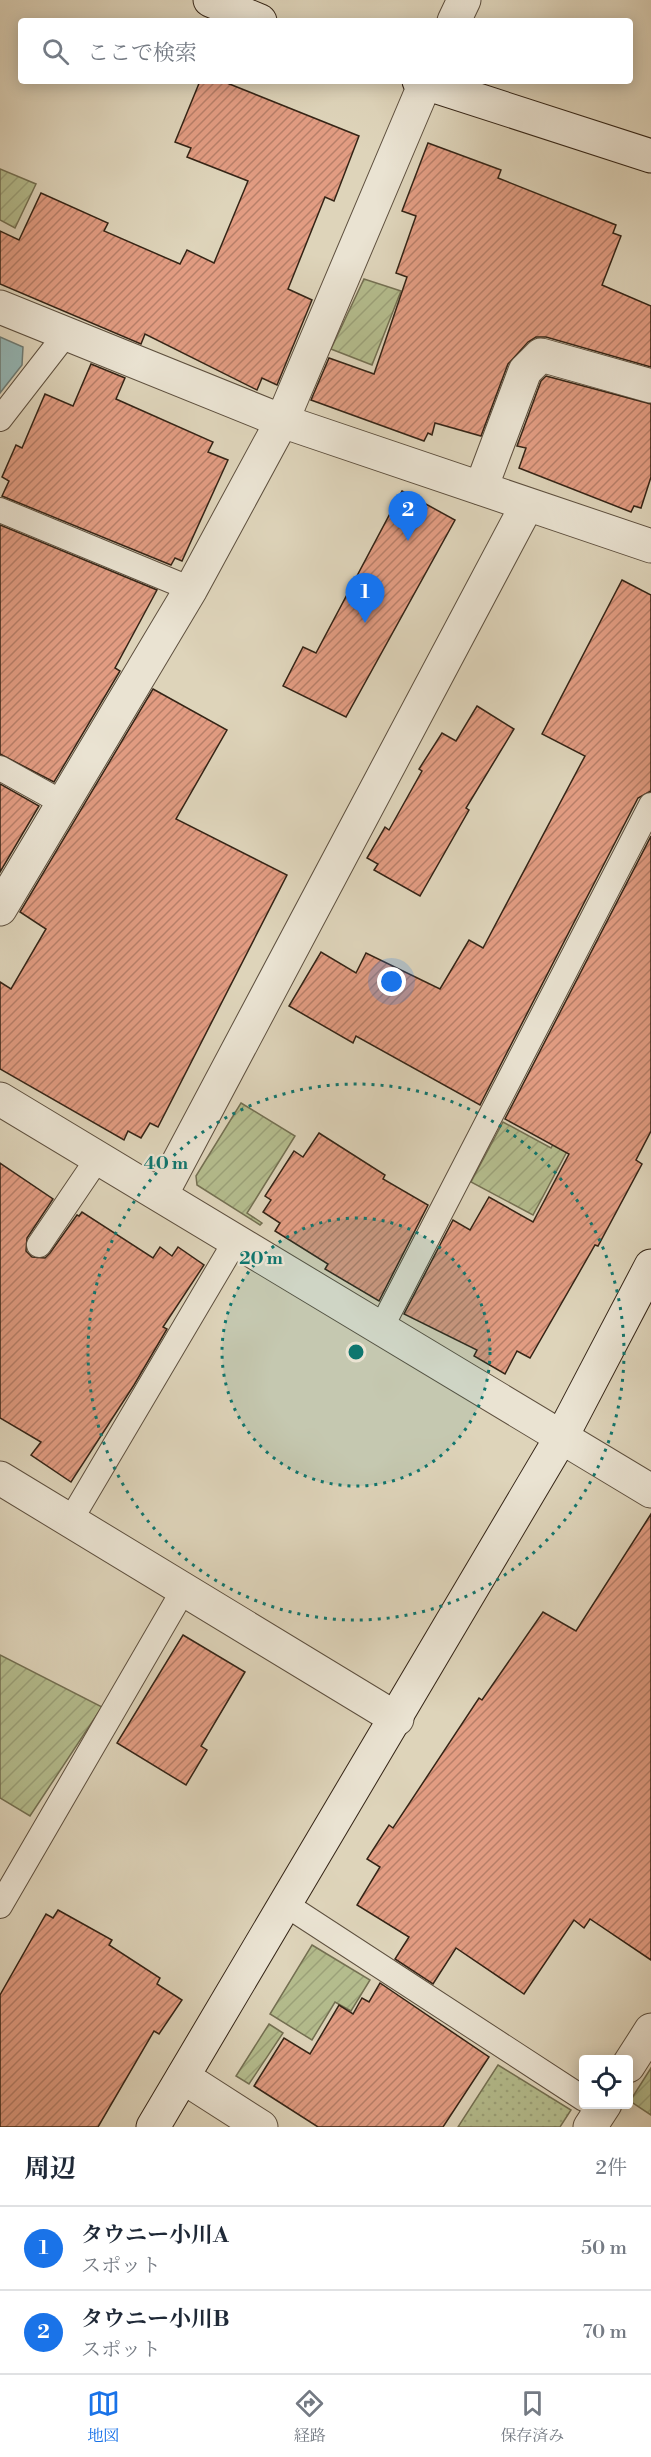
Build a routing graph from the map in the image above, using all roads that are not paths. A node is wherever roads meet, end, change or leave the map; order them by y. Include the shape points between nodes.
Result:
1 (210, 0) edge
2 (464, 0) edge
3 (253, 18) edge
4 (455, 18) edge
5 (422, 84) edge
6 (429, 84) edge
7 (651, 156) edge
8 (0, 307) edge
9 (66, 334) junction
10 (651, 386) edge
11 (0, 418) edge
12 (282, 421) junction
13 (481, 489) junction
14 (527, 505) junction
15 (0, 510) edge
16 (651, 546) edge
17 (191, 589) junction
18 (0, 768) edge
19 (63, 802) junction
20 (651, 805) edge
21 (0, 909) edge
22 (0, 1099) edge
23 (98, 1158) junction
24 (161, 1195) junction
25 (236, 1240) junction
26 (39, 1245) dead end
27 (651, 1266) edge
28 (381, 1328) junction
29 (562, 1436) junction
30 (0, 1478) edge
31 (651, 1491) edge
32 (70, 1521) junction
33 (184, 1590) junction
34 (397, 1719) junction
35 (285, 1904) junction
36 (0, 1906) edge
37 (651, 2030) edge
38 (633, 2058) edge
39 (183, 2077) junction
40 (579, 2099) edge
41 (153, 2127) edge
42 (261, 2127) edge

1 - 3 street
2 - 4 street
5 - 12 street
6 - 7 street
8 - 9 street
9 - 11 lane
9 - 12 street
10 - 13 street via 541,356 525,371
12 - 13 street
12 - 17 street
13 - 14 street
14 - 16 street
14 - 24 street
15 - 17 lane
17 - 19 street
18 - 19 lane
19 - 21 street
20 - 28 lane
22 - 23 street
23 - 24 street
23 - 26 lane
24 - 25 street
25 - 28 street
25 - 32 lane
27 - 29 street
28 - 29 street
29 - 31 street
29 - 34 street
30 - 32 street
32 - 33 street
33 - 34 street
33 - 36 lane
34 - 35 street
35 - 39 street
35 - 40 lane
37 - 38 street
39 - 41 street
39 - 42 street

